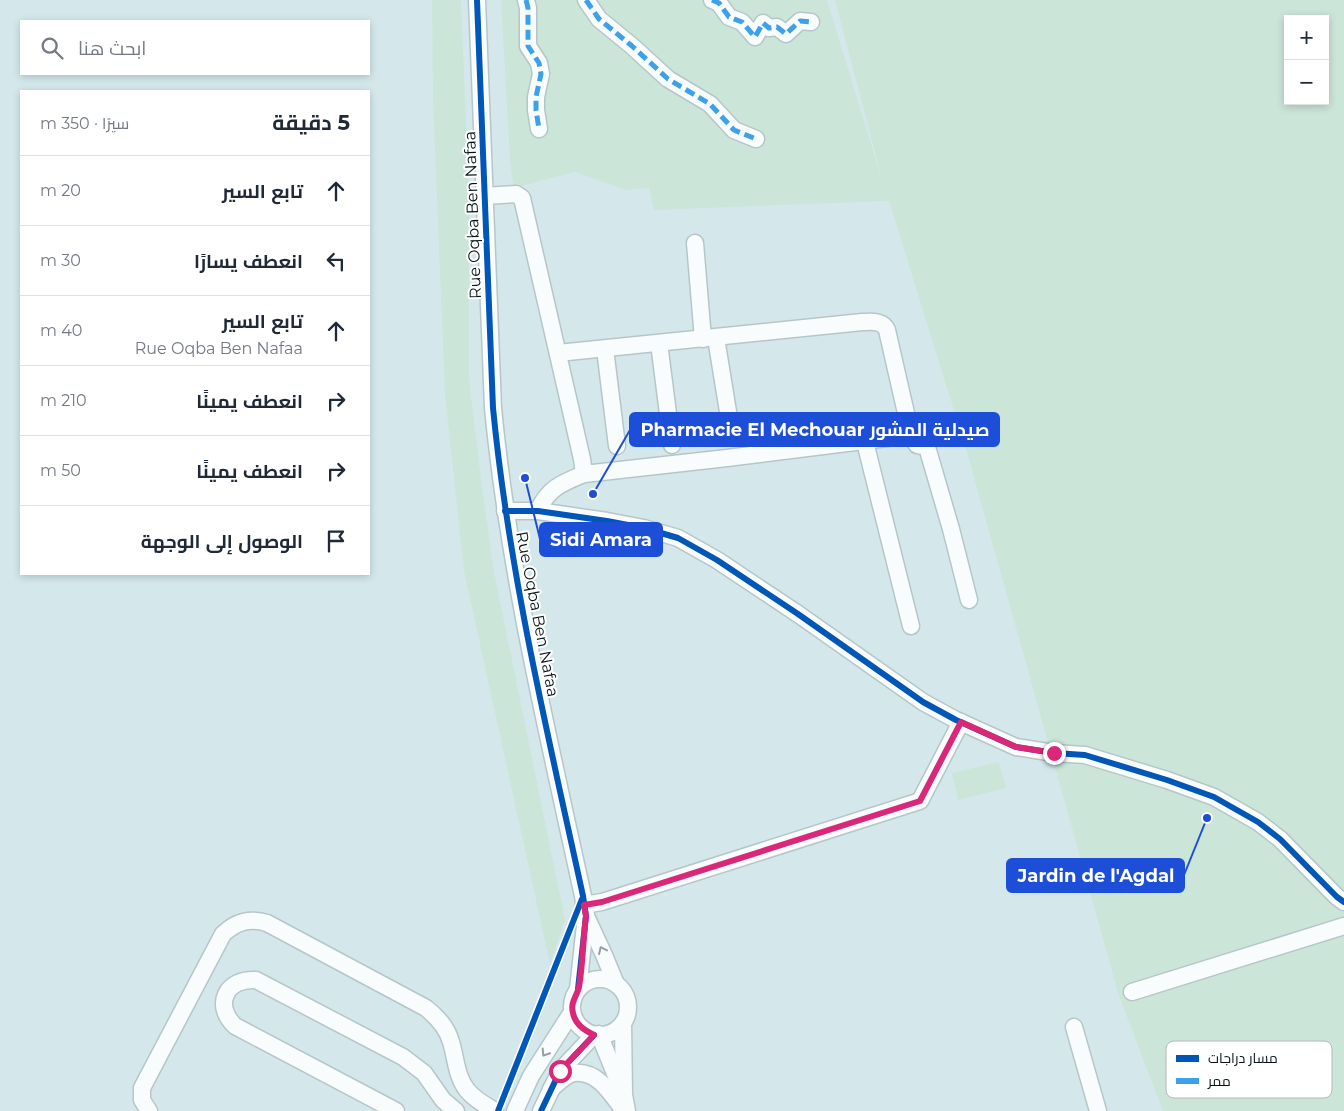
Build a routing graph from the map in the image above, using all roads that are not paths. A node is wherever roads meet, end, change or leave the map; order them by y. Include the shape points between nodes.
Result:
1 (477, 0) edge
2 (526, 0) edge
3 (586, 0) edge
4 (712, 0) edge
5 (811, 22) dead end
6 (539, 129) dead end
7 (756, 139) dead end
8 (485, 196) junction
9 (695, 243) dead end
10 (709, 338) junction
11 (659, 343) junction
12 (605, 349) junction
13 (558, 354) junction
14 (731, 430) dead end
15 (911, 435) junction
16 (866, 442) junction
17 (672, 445) dead end
18 (617, 446) dead end
19 (584, 474) junction
20 (505, 511) junction
21 (538, 511) junction
22 (969, 600) dead end
23 (911, 626) dead end
24 (961, 722) junction
25 (1344, 902) edge
26 (585, 911) junction
27 (1344, 926) edge
28 (616, 984) junction
29 (578, 989) junction
30 (1132, 992) dead end
31 (572, 1012) junction
32 (622, 1023) junction
33 (1074, 1027) dead end
34 (596, 1035) junction
35 (552, 1089) junction
36 (625, 1106) edge
37 (149, 1111) edge
38 (396, 1111) edge
39 (456, 1111) edge
40 (495, 1111) edge
41 (515, 1111) edge
42 (541, 1111) edge
43 (1098, 1111) edge

1 - 8 street, Rue Oqba Ben Nafaa
2 - 6 street via 528,46 539,63 541,74 536,97
3 - 7 street via 599,19 668,79 710,104 734,130
4 - 5 street via 719,3 728,17 742,22 755,37 763,23 786,34 800,21
8 - 13 street via 516,194 522,198
8 - 20 street, Rue Oqba Ben Nafaa via 493,408
9 - 10 street
10 - 11 street
10 - 14 street
10 - 15 street via 862,322 882,323 888,330
11 - 12 street
11 - 17 street
12 - 13 street
12 - 18 street
13 - 19 street
15 - 16 street
15 - 22 street via 917,445 927,447
16 - 19 street
16 - 23 street
19 - 21 street via 552,491
20 - 21 street
20 - 26 street, Rue Oqba Ben Nafaa via 535,675
21 - 24 street via 635,526 678,538 798,614 923,702
24 - 25 street via 1016,747 1085,755 1214,797 1258,822 1280,839
24 - 26 street via 920,801 602,902
28 -> 26 street, Rue Oqba Ben Nafaa
26 - 29 street, Rue Oqba Ben Nafaa
27 - 30 street
28 - 29 street via 608,980 592,980
28 - 32 street via 626,998 626,1015
29 - 31 street
31 - 34 street via 579,1025
31 -> 41 street via 531,1076
32 - 34 street via 614,1031
32 - 36 street
33 - 43 street
34 - 35 street via 560,1071
34 - 36 street
35 - 36 street via 573,1073 591,1076 604,1084
35 - 42 street
37 - 40 street via 142,1100 142,1088 223,934 239,922 258,920 426,1008 447,1031 466,1090
38 - 39 street via 235,1026 225,1012 224,1003 231,987 247,979 256,980 403,1056 424,1073 442,1100

